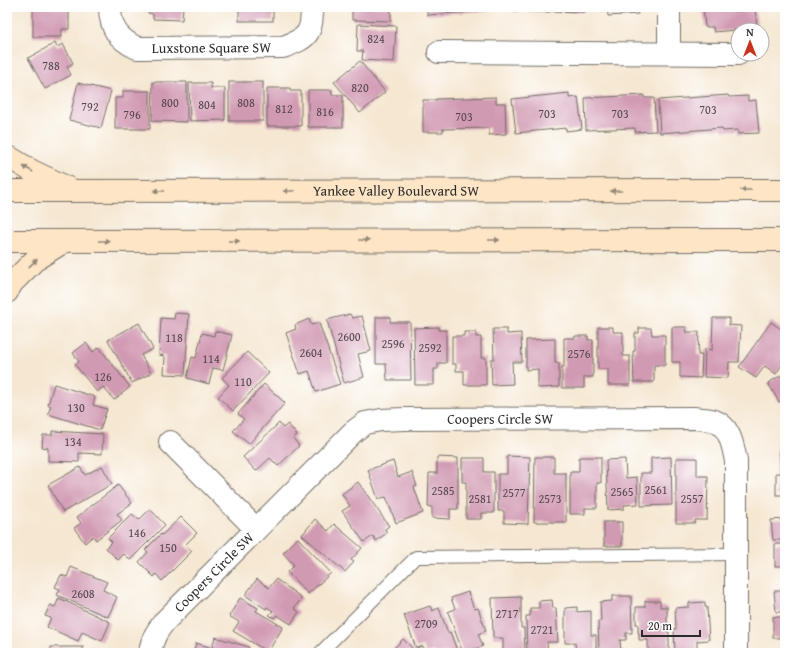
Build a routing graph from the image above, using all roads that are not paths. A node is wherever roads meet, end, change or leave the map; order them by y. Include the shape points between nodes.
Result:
1 (110, 7) edge
2 (312, 7) edge
3 (669, 7) edge
4 (439, 52) dead end
5 (669, 53) junction
6 (730, 54) edge
7 (7, 156) edge
8 (785, 190) edge
9 (7, 191) edge
10 (75, 191) junction
11 (785, 240) edge
12 (7, 241) edge
13 (65, 241) junction
14 (7, 292) edge
15 (170, 442) dead end
16 (256, 529) junction
17 (736, 554) junction
18 (150, 653) edge
19 (320, 653) edge
20 (736, 653) edge

1 - 2 street, Luxstone Square SW via 113,27 119,37 137,48 283,47 298,42 307,34 312,23
3 - 5 street
4 - 5 street
5 - 6 street
10 -> 7 main road
8 -> 10 main road, Yankee Valley Boulevard SW
9 - 10 main road, Yankee Valley Boulevard SW
13 -> 11 main road
12 - 13 main road
14 -> 13 main road via 12,283 36,259
15 - 16 street
16 - 17 street, Coopers Circle SW via 365,423 381,420 695,418 719,423 733,444 736,461
16 - 18 street, Coopers Circle SW via 165,621 156,632
17 - 19 lane via 416,557
17 - 20 street, Coopers Circle SW

